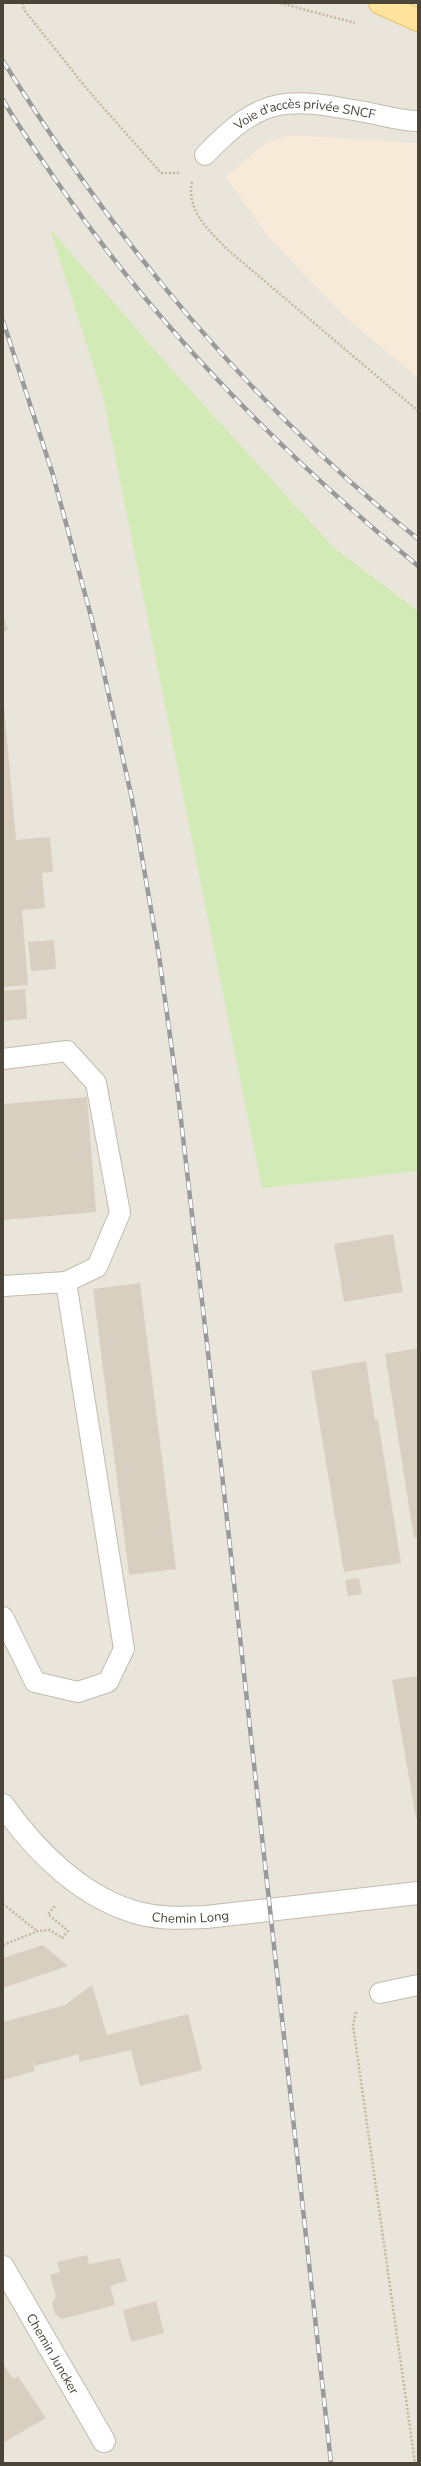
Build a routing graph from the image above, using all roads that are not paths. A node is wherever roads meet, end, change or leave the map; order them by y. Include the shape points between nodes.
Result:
1 (380, 3) edge
2 (418, 20) edge
3 (418, 121) edge
4 (205, 155) road end
5 (3, 1059) edge
6 (66, 1282) junction
7 (3, 1286) edge
8 (3, 1617) edge
9 (3, 1805) edge
10 (418, 1893) edge
11 (418, 1985) edge
12 (380, 1993) road end
13 (3, 2267) edge
14 (104, 2441) dead end

1 - 2 main road
3 - 4 lane, Voie d'accès privée SNCF via 318,104 286,103 265,108 244,119
5 - 6 lane via 67,1051 96,1083 120,1213 97,1267
6 - 7 lane
6 - 8 lane via 124,1649 108,1682 78,1692 35,1682
9 - 10 street, Chemin Long via 17,1825 59,1868 106,1900 142,1914 182,1918 206,1917
11 - 12 lane
13 - 14 street, Chemin Juncker

